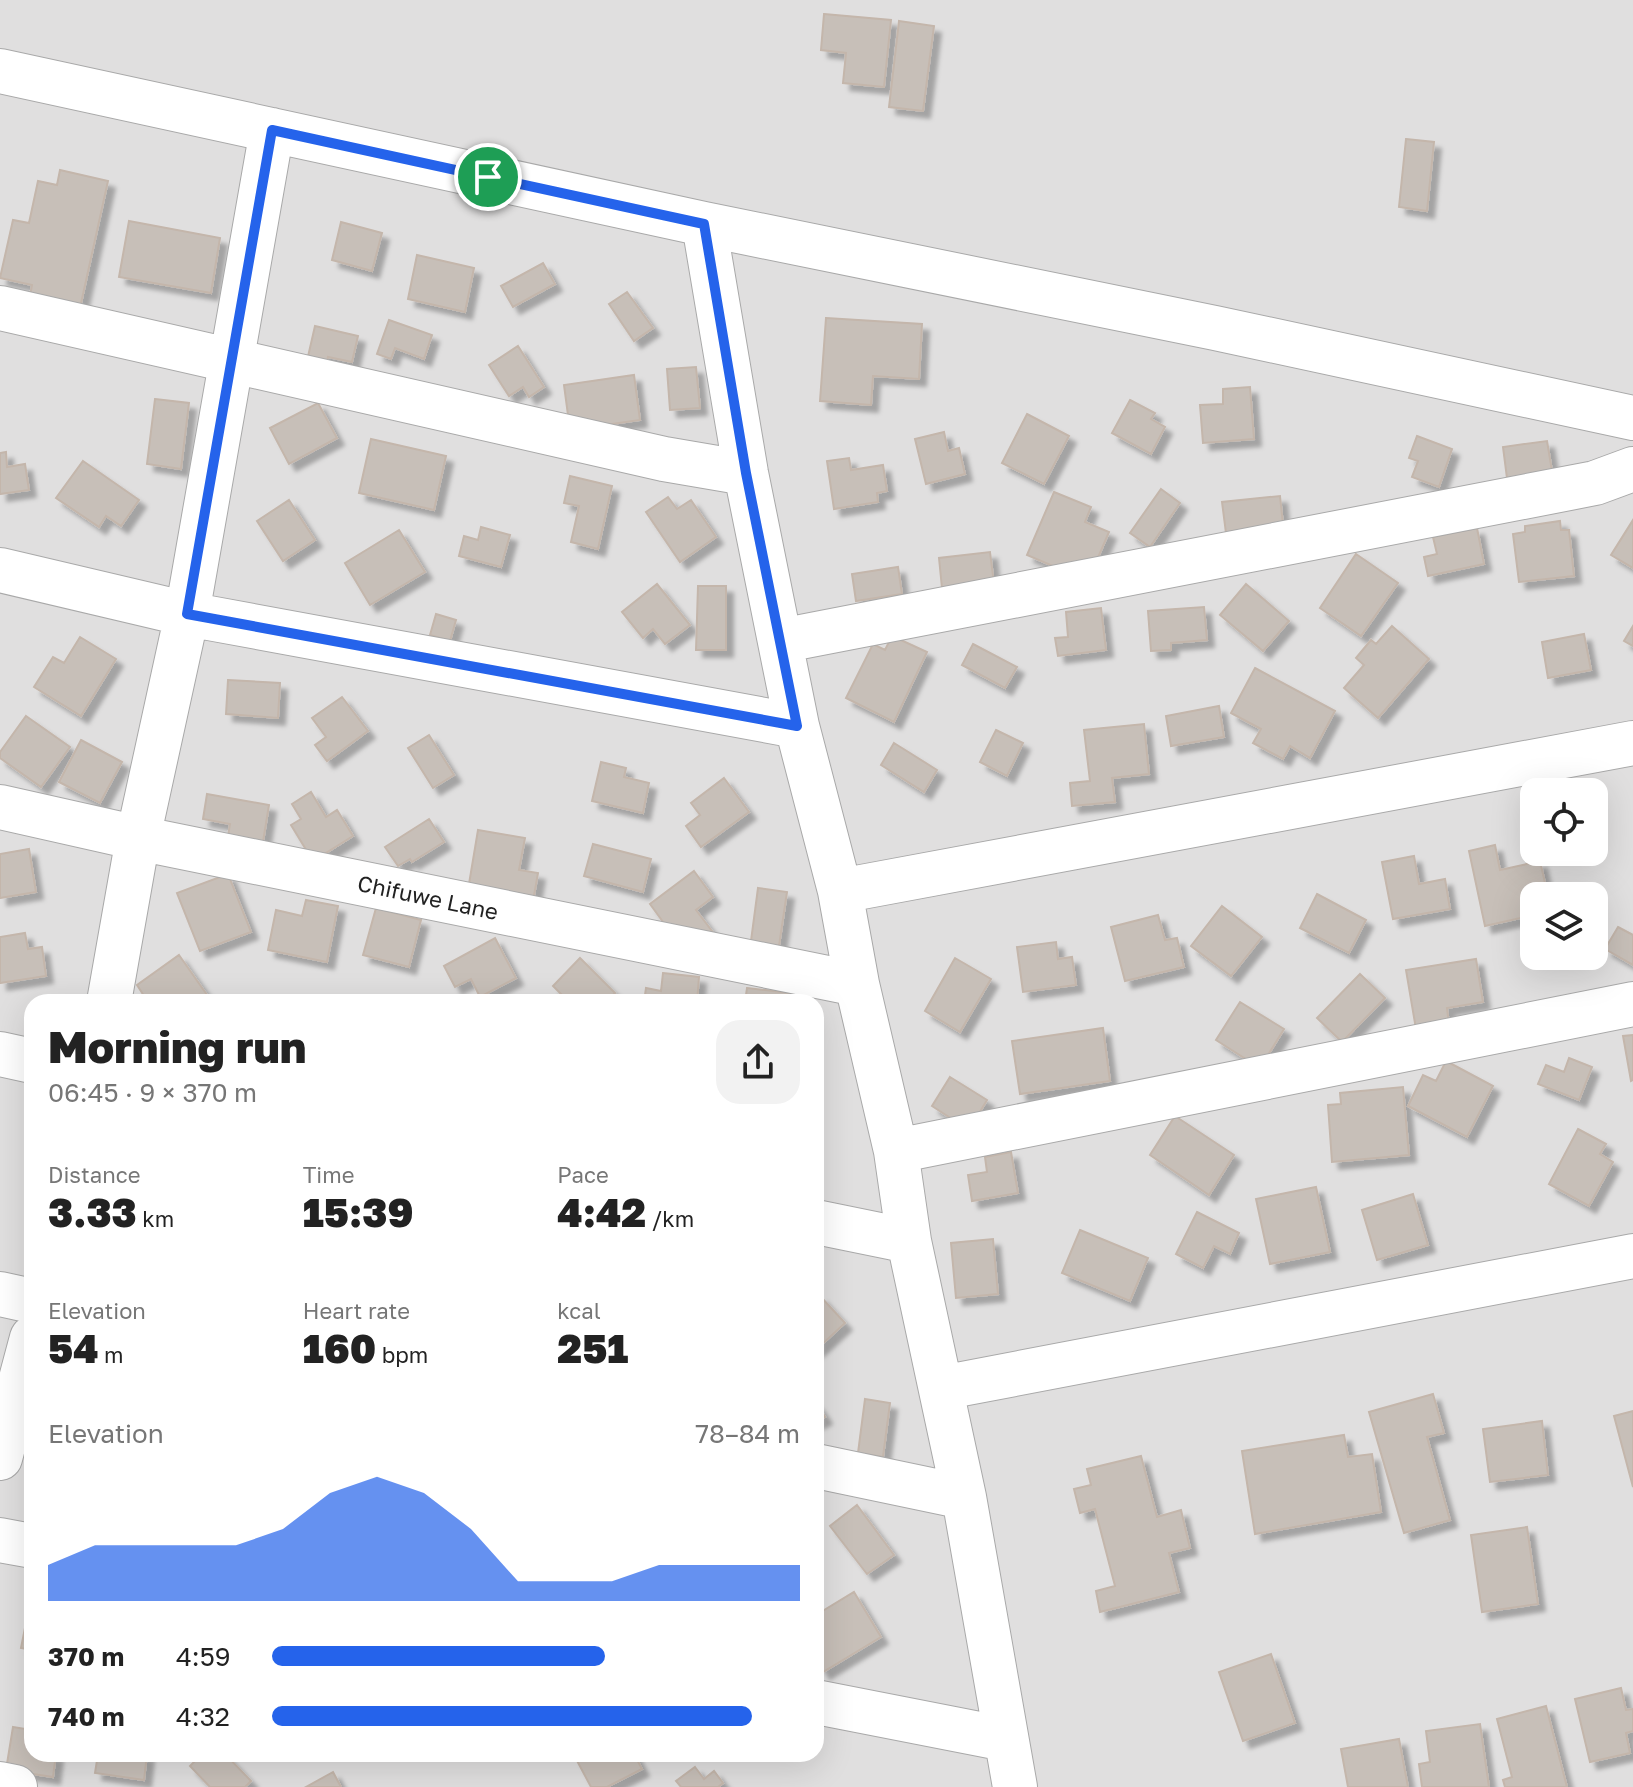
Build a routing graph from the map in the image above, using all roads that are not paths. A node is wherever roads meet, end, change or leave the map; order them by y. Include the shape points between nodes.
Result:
1 (0, 71) edge
2 (272, 130) junction
3 (704, 224) junction
4 (0, 308) edge
5 (232, 359) junction
6 (1633, 418) edge
7 (1633, 469) edge
8 (746, 473) junction
9 (0, 570) edge
10 (187, 614) junction
11 (780, 641) junction
12 (797, 726) junction
13 (1633, 743) edge
14 (0, 807) edge
15 (138, 838) junction
16 (840, 891) junction
17 (857, 984) junction
18 (110, 994) edge
19 (1633, 1004) edge
20 (0, 1054) edge
21 (24, 1059) edge
22 (896, 1151) junction
23 (824, 1224) edge
24 (909, 1241) junction
25 (1633, 1256) edge
26 (0, 1294) edge
27 (24, 1299) edge
28 (24, 1368) edge
29 (941, 1388) junction
30 (0, 1458) edge
31 (824, 1468) edge
32 (964, 1497) junction
33 (0, 1540) edge
34 (24, 1544) edge
35 (824, 1704) edge
36 (1005, 1739) junction
37 (0, 1784) edge
38 (15, 1787) edge
39 (1015, 1787) edge

1 - 2 street
2 - 3 street
2 - 5 street
3 - 6 street
3 - 8 street
4 - 5 street
5 - 8 street via 664,459
5 - 10 street
7 - 11 street via 1595,483
8 - 11 street
9 - 10 street
10 - 12 street
10 - 15 street
11 - 12 street
12 - 16 street
13 - 16 street
14 - 15 street, Chifuwe Lane
15 - 17 street, Chifuwe Lane
15 - 18 street
16 - 17 street
17 - 22 street
19 - 22 street
20 - 21 street
22 - 24 street
23 - 24 street
24 - 29 street
25 - 29 street
26 - 27 street
28 - 30 street
29 - 32 street
31 - 32 street
32 - 36 street
33 - 34 street
35 - 36 street
36 - 39 street
37 - 38 street

